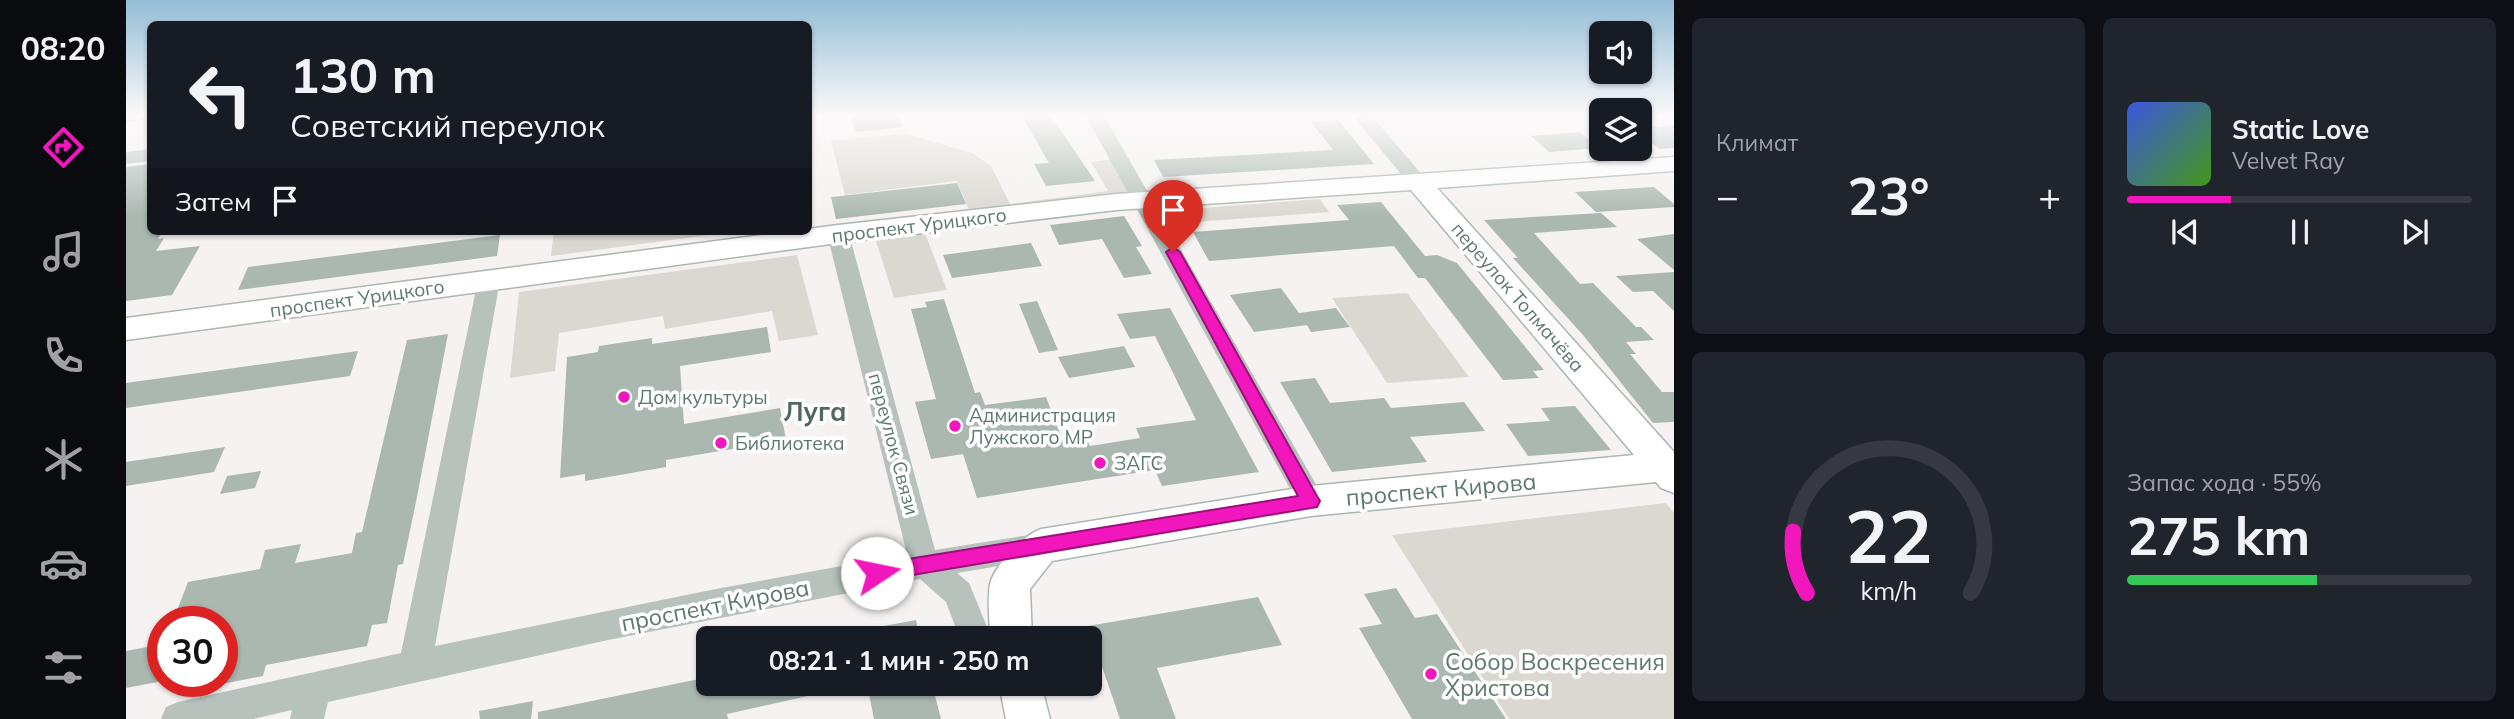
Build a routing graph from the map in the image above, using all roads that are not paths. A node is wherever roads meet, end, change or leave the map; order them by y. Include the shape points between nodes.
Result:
1 (1114, 150) edge
2 (1390, 150) edge
3 (147, 155) edge
4 (126, 158) edge
5 (1674, 164) edge
6 (1417, 181) junction
7 (1143, 199) junction
8 (838, 234) junction
9 (489, 280) junction
10 (126, 329) edge
11 (1671, 470) edge
12 (1311, 501) junction
13 (1041, 546) junction
14 (924, 564) junction
15 (971, 626) edge
16 (1012, 626) edge
17 (415, 665) junction
18 (311, 704) edge
19 (178, 719) edge

1 - 7 street
2 - 6 street, переулок Толмачёва
3 - 4 street
5 - 6 main road, проспект Урицкого
6 - 7 main road, проспект Урицкого
6 - 11 main road, переулок Толмачёва
7 - 8 main road, проспект Урицкого
7 - 12 street
8 - 9 main road, проспект Урицкого
8 - 14 street, переулок Связи
9 - 10 main road, проспект Урицкого
9 - 17 street
11 - 12 main road, проспект Кирова
12 - 13 main road, проспект Кирова
13 - 14 street, проспект Кирова
13 - 16 main road via 1010,583
14 - 15 street via 958,593
14 - 17 street, проспект Кирова
17 - 18 street, проспект Кирова
18 - 19 street, проспект Кирова

